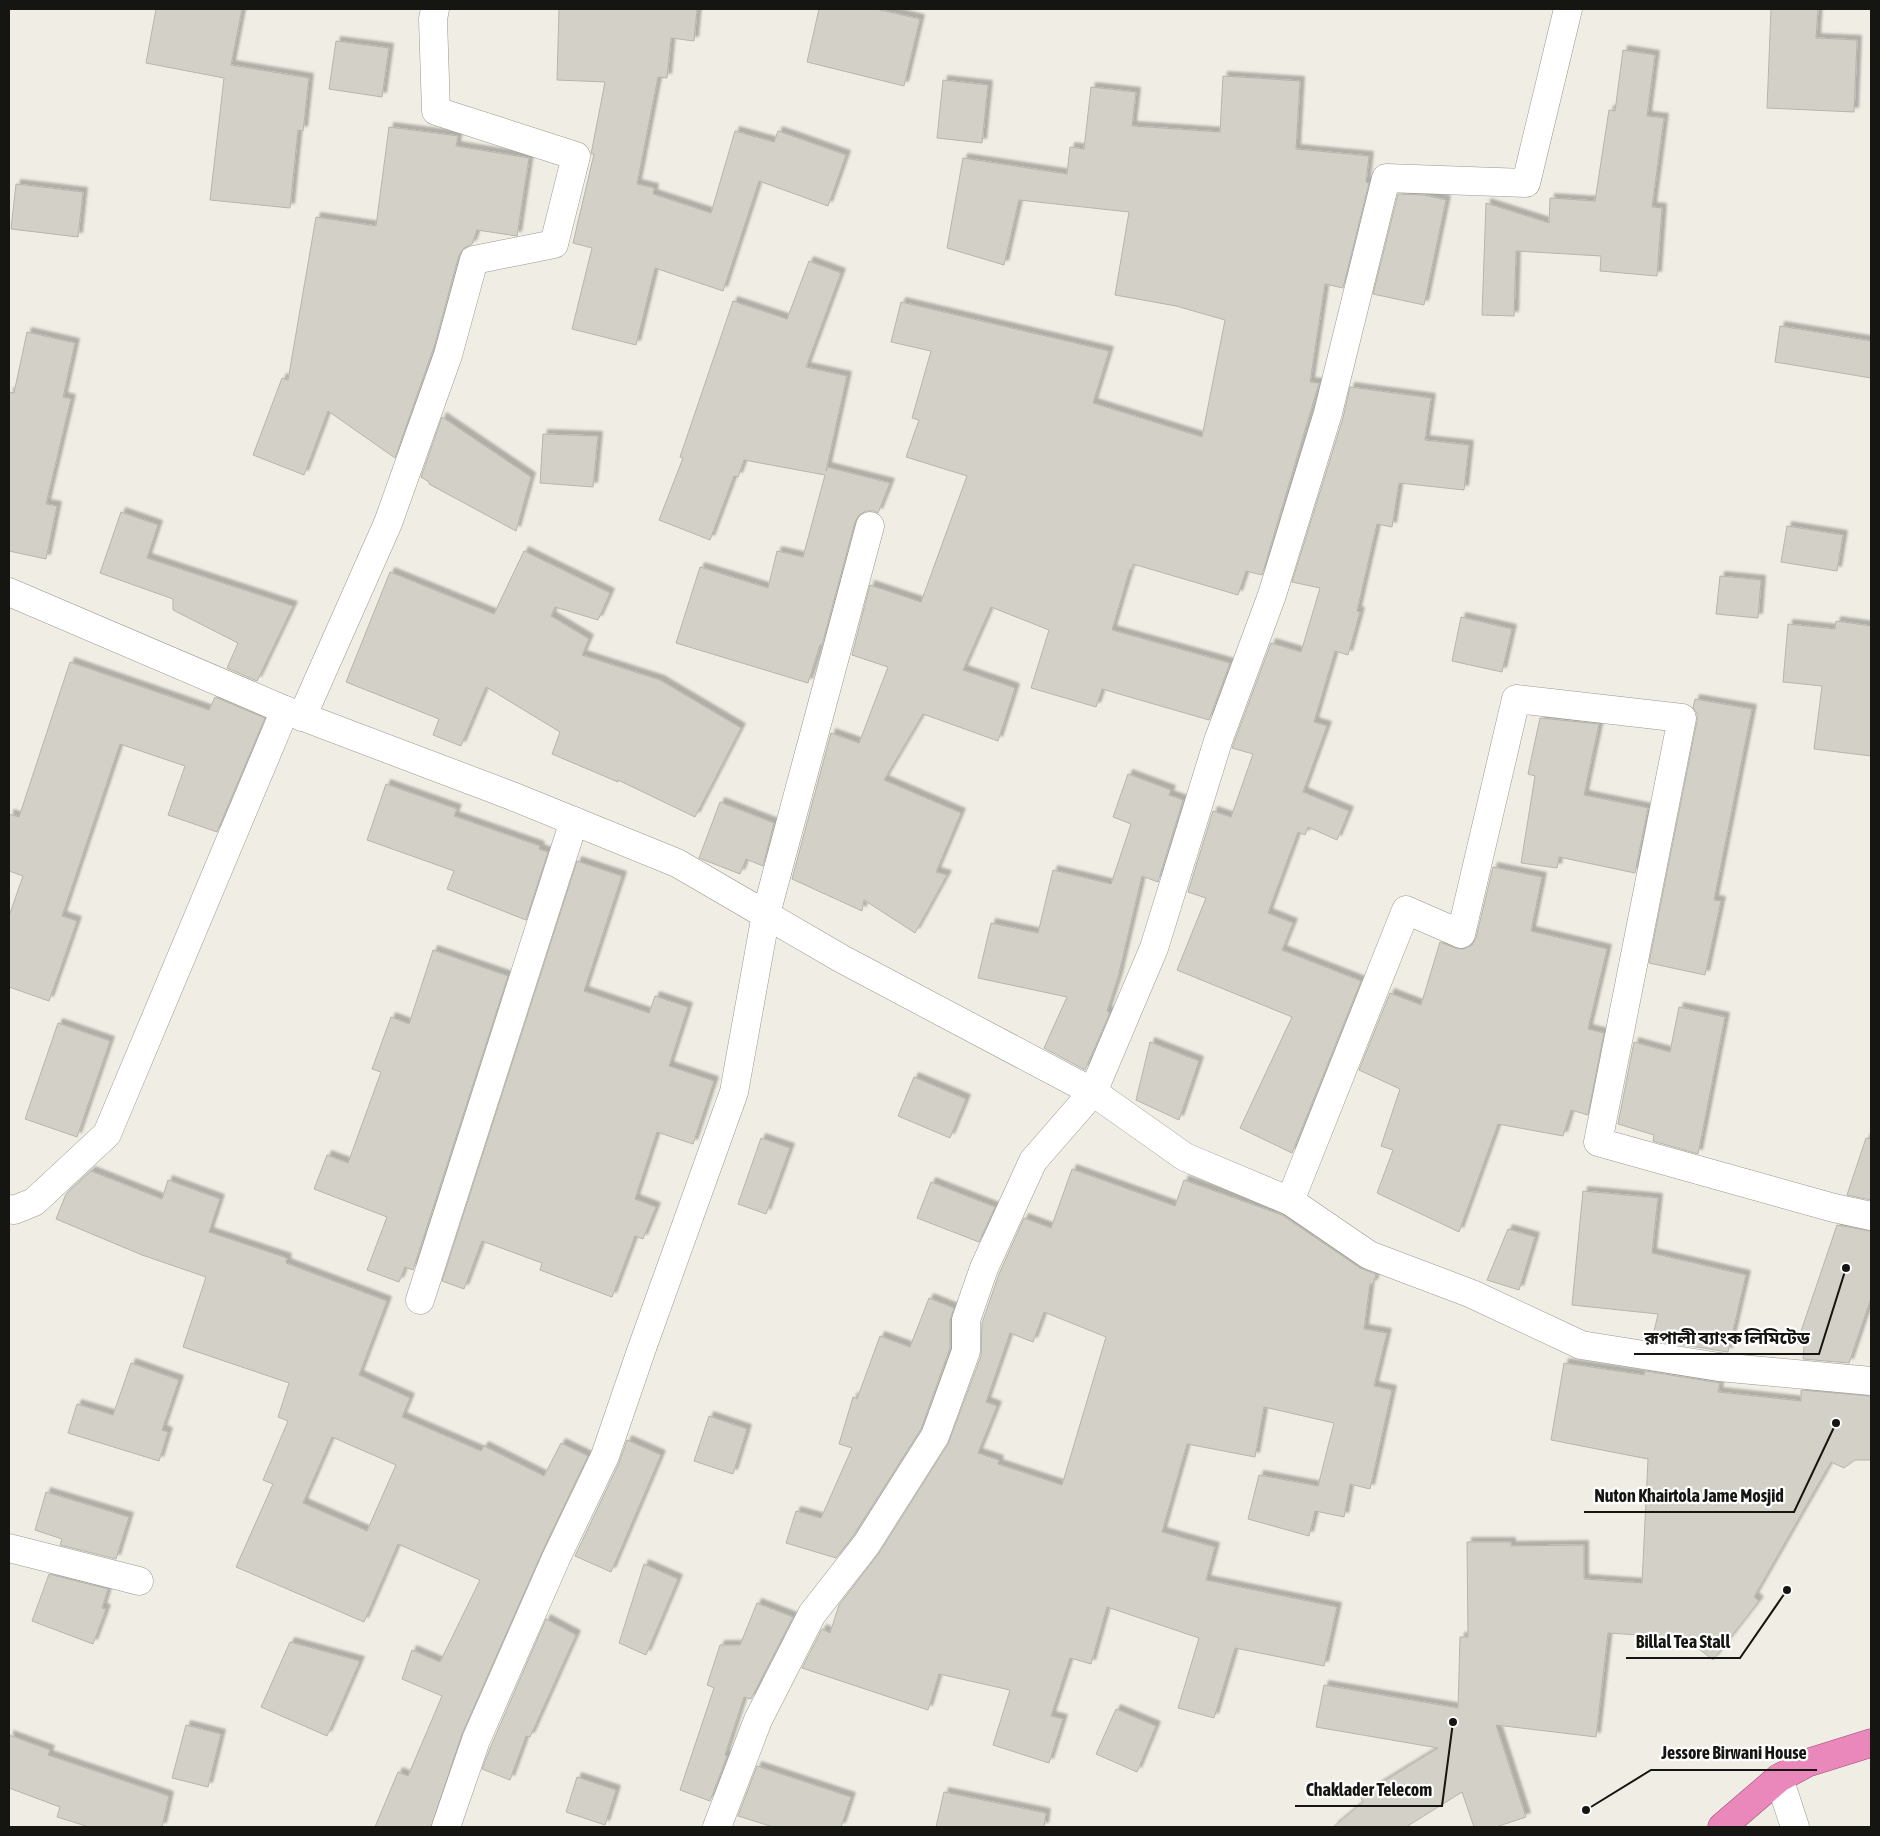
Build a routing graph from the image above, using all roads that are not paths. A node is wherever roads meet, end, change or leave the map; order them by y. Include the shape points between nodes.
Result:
1 (435, 9) edge
2 (1568, 9) edge
3 (870, 526) dead end
4 (9, 592) edge
5 (293, 714) junction
6 (574, 821) junction
7 (766, 914) junction
8 (1093, 1092) junction
9 (1290, 1201) junction
10 (9, 1209) edge
11 (1871, 1216) edge
12 (420, 1300) dead end
13 (1871, 1381) edge
14 (9, 1548) edge
15 (139, 1581) dead end
16 (1871, 1743) edge
17 (1779, 1778) junction
18 (446, 1827) edge
19 (717, 1827) edge
20 (1722, 1827) edge
21 (1795, 1827) edge

1 - 5 street via 436,111 576,156 554,244 474,260 448,355 388,524
2 - 8 street via 1526,183 1386,178 1328,413 1272,594 1218,740 1154,948
3 - 7 street
4 - 5 street
5 - 6 street
5 - 10 street via 108,1134 34,1202
6 - 7 street via 677,863
6 - 12 street
7 - 8 street via 842,959
7 - 18 street via 734,1092 605,1456 476,1740
8 - 9 street via 1185,1157
8 - 19 street via 1033,1161 984,1268 966,1320 966,1351 935,1436 866,1545 812,1614 758,1720
9 - 11 street via 1406,910 1461,934 1516,699 1682,718 1598,1142
9 - 13 street via 1369,1254 1472,1294 1581,1345 1719,1366
14 - 15 street
16 - 17 highway via 1807,1763
17 - 20 highway
17 - 21 street

